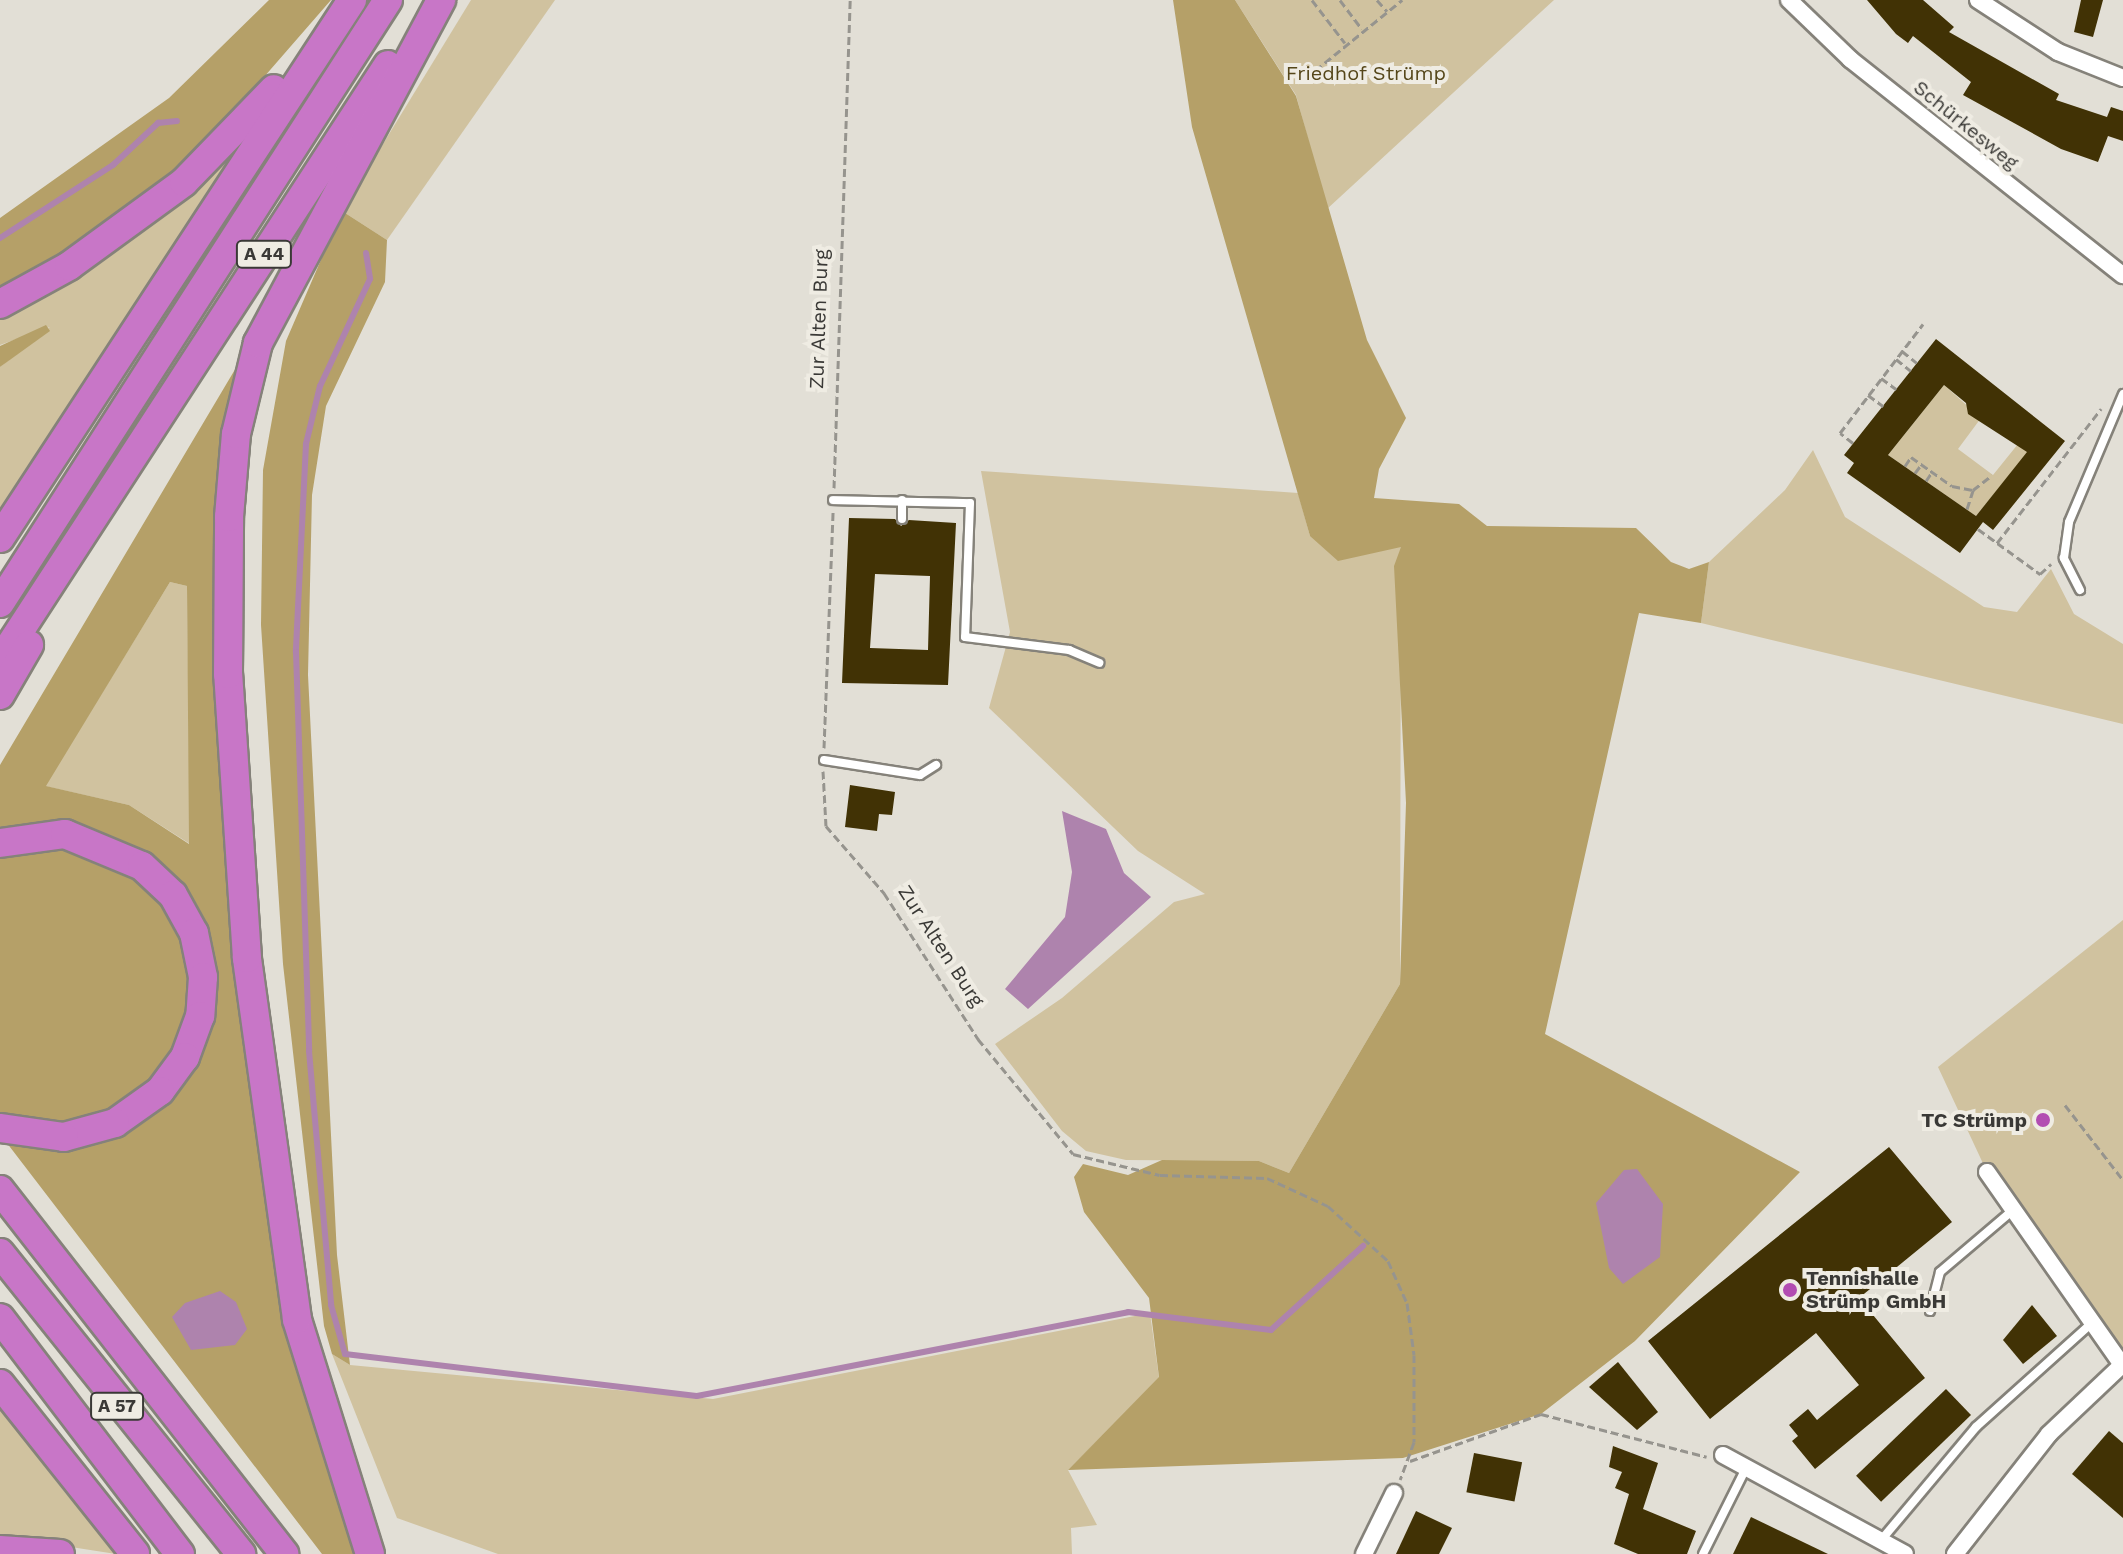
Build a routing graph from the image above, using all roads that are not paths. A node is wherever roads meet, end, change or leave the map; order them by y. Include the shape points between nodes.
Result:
1 (343, 0) edge
2 (352, 0) edge
3 (388, 0) edge
4 (431, 0) edge
5 (441, 0) edge
6 (1789, 0) edge
7 (1978, 0) edge
8 (2123, 78) edge
9 (2123, 275) edge
10 (0, 304) edge
11 (2123, 394) edge
12 (833, 500) road end
13 (902, 500) junction
14 (98, 509) junction
15 (902, 519) dead end
16 (0, 538) edge
17 (2080, 590) dead end
18 (0, 603) edge
19 (0, 661) edge
20 (1099, 663) dead end
21 (0, 695) edge
22 (824, 760) road end
23 (936, 765) dead end
24 (0, 843) edge
25 (0, 1128) edge
26 (1987, 1172) dead end
27 (0, 1190) edge
28 (2014, 1210) junction
29 (0, 1253) edge
30 (1930, 1311) dead end
31 (0, 1318) edge
32 (2092, 1322) junction
33 (2123, 1365) edge
34 (0, 1384) edge
35 (1723, 1455) road end
36 (1744, 1472) junction
37 (1394, 1493) dead end
38 (1882, 1539) junction
39 (0, 1550) edge
40 (60, 1554) edge
41 (135, 1554) edge
42 (180, 1554) edge
43 (241, 1554) edge
44 (284, 1554) edge
45 (370, 1554) edge
46 (1364, 1554) edge
47 (1703, 1554) edge
48 (1905, 1554) edge
49 (1955, 1554) edge

1 - 10 highway via 248,119 184,182 69,266
2 - 16 highway
3 - 18 highway, A 44
4 - 14 highway, A 44
5 - 45 highway via 258,343 231,477 228,674 247,958 297,1319
6 - 9 street, Schürkesweg via 1850,59
7 - 8 street via 2058,52
11 - 17 lane via 2069,522 2064,558
12 - 13 lane
13 - 15 lane
13 - 20 lane via 970,503 965,637 1069,650
14 - 19 highway, A 44
14 - 21 highway
22 - 23 lane via 920,775
24 - 25 highway via 65,834 142,866 173,895 194,933 203,977 200,1016 185,1057 160,1091 115,1123 64,1137
26 - 28 street
27 - 44 highway
28 - 30 lane via 1940,1272
28 - 32 street
29 - 43 highway, A 57
31 - 42 highway, A 57
32 - 33 street
32 - 38 lane via 1976,1427
33 - 49 street via 2049,1434
34 - 41 highway
35 - 36 street
36 - 38 street
36 - 47 lane
37 - 46 street
38 - 48 street
39 - 40 highway

